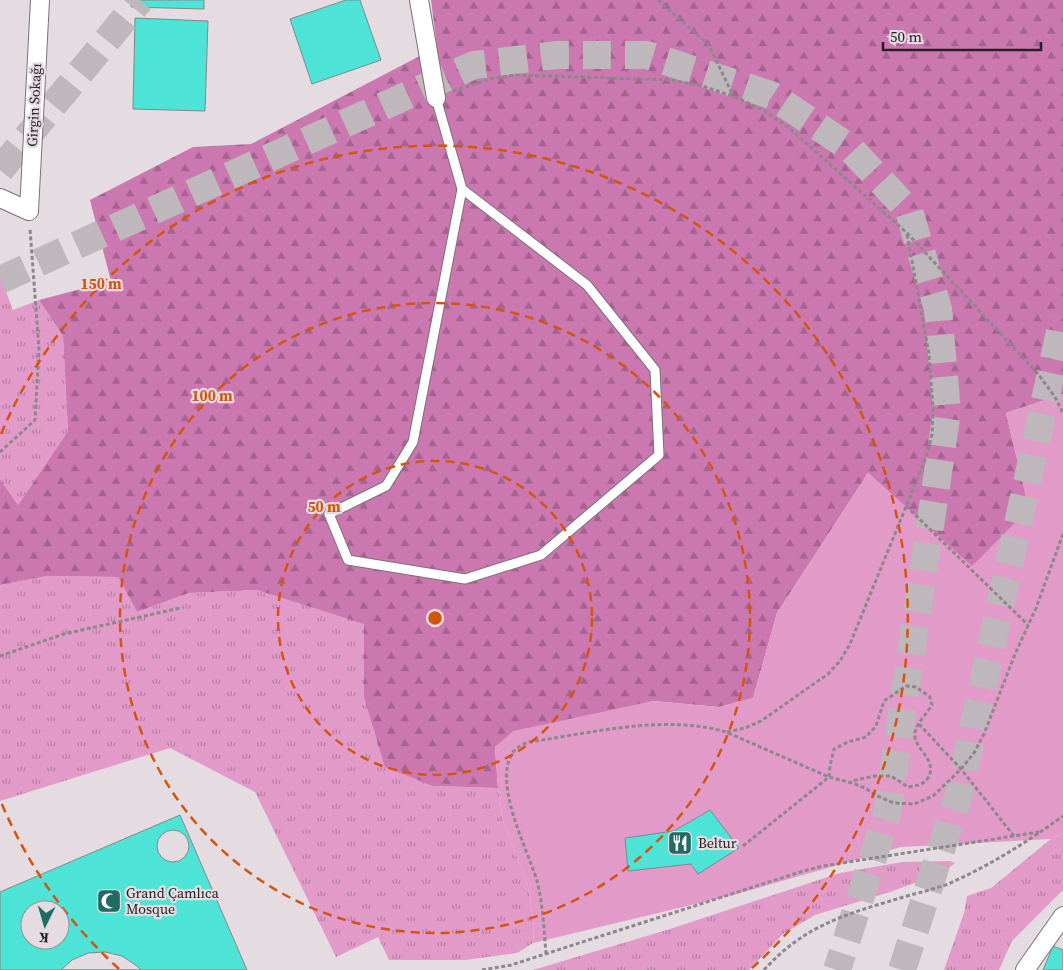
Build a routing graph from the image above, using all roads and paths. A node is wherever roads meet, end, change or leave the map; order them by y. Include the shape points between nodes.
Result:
1 (40, 0) edge
2 (419, 0) edge
3 (658, 0) edge
4 (734, 96) junction
5 (436, 98) junction
6 (462, 189) junction
7 (0, 198) edge
8 (29, 211) junction
9 (907, 233) junction
10 (1063, 413) edge
11 (0, 452) edge
12 (906, 506) junction
13 (1063, 534) edge
14 (180, 608) dead end
15 (1028, 625) junction
16 (0, 656) edge
17 (919, 724) junction
18 (726, 732) junction
19 (961, 768) junction
20 (829, 777) junction
21 (848, 782) junction
22 (1063, 816) edge
23 (1039, 832) junction
24 (1014, 836) junction
25 (742, 846) dead end
26 (1063, 916) edge
27 (546, 954) junction
28 (482, 970) edge
29 (764, 970) edge
30 (1025, 970) edge

1 - 8 street, Girgin Sokağı
2 - 5 street
3 - 4 path via 708,44
4 - 5 path via 671,80 515,75 473,83
4 - 9 path via 788,127
5 - 6 lane
6 - 6 lane via 587,285 655,370 659,455 541,555 465,579 348,560 329,514 386,486 413,442
7 - 8 street
8 - 11 path via 39,349 35,420
9 - 10 path via 1039,375
9 - 12 path via 929,354 933,408 932,435
12 - 15 path
12 - 18 path via 850,644 840,661 828,674 761,721
13 - 15 path
14 - 16 path via 64,634
15 - 19 path via 984,734
17 - 19 path
17 - 20 path via 932,705 930,697 916,687 906,686 884,701 876,726 866,737 834,749
17 - 21 path via 915,732 916,741 931,768 924,783 908,787 891,776
18 - 20 path
18 - 27 path via 689,724 647,725 529,742 514,752 508,770 511,807 540,893
19 - 21 path via 933,796 914,804 894,803
19 - 24 path
20 - 21 path
20 - 25 path
22 - 23 path
23 - 24 path
23 - 29 path via 992,862 946,884 843,915 818,926 795,941
24 - 27 path via 823,866
26 - 30 street
27 - 28 path

